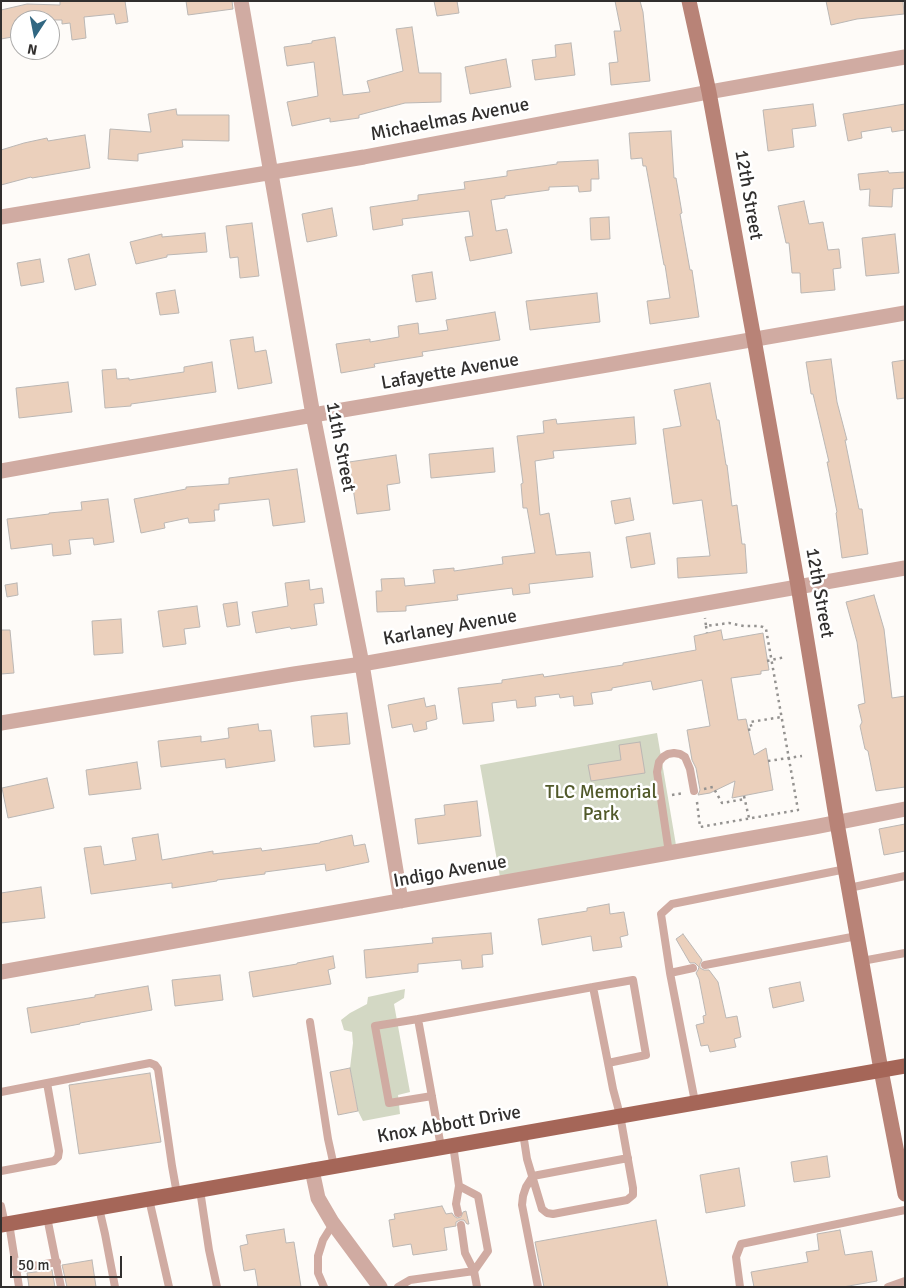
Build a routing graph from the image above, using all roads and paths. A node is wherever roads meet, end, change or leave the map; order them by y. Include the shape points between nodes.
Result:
1 (241, 1) edge
2 (689, 1) edge
3 (905, 57) edge
4 (709, 92) junction
5 (271, 172) junction
6 (1, 218) edge
7 (905, 313) edge
8 (754, 339) junction
9 (313, 415) junction
10 (1, 471) edge
11 (905, 568) edge
12 (798, 586) junction
13 (702, 603) junction
14 (706, 626) junction
15 (707, 633) dead end
16 (785, 657) dead end
17 (772, 660) junction
18 (768, 661) dead end
19 (362, 664) junction
20 (782, 717) junction
21 (1, 723) edge
22 (748, 730) dead end
23 (802, 756) dead end
24 (789, 758) junction
25 (768, 761) dead end
26 (694, 791) junction
27 (661, 797) junction
28 (905, 809) edge
29 (749, 818) junction
30 (837, 823) junction
31 (669, 853) junction
32 (846, 869) junction
33 (905, 876) edge
34 (849, 888) junction
35 (401, 901) junction
36 (858, 936) junction
37 (905, 953) edge
38 (862, 961) junction
39 (705, 965) dead end
40 (693, 968) dead end
41 (1, 972) edge
42 (670, 973) junction
43 (593, 987) junction
44 (418, 1019) junction
45 (310, 1022) dead end
46 (608, 1063) junction
47 (905, 1066) edge
48 (881, 1070) junction
49 (47, 1083) junction
50 (1, 1092) edge
51 (432, 1096) junction
52 (695, 1102) junction
53 (620, 1115) junction
54 (523, 1133) junction
55 (447, 1146) junction
56 (628, 1158) junction
57 (334, 1166) junction
58 (312, 1170) junction
59 (1, 1171) edge
60 (903, 1175) edge
61 (533, 1176) junction
62 (459, 1186) junction
63 (200, 1190) junction
64 (177, 1194) junction
65 (905, 1194) edge
66 (149, 1198) junction
67 (1, 1206) edge
68 (99, 1208) junction
69 (905, 1210) edge
70 (458, 1213) dead end
71 (47, 1217) junction
72 (5, 1224) edge
73 (334, 1224) junction
74 (461, 1225) dead end
75 (57, 1262) junction
76 (16, 1269) junction
77 (474, 1271) junction
78 (905, 1281) edge
79 (19, 1287) edge
80 (61, 1287) edge
81 (115, 1287) edge
82 (169, 1287) edge
83 (217, 1287) edge
84 (324, 1287) edge
85 (380, 1287) edge
86 (398, 1287) edge
87 (477, 1287) edge
88 (538, 1287) edge
89 (740, 1287) edge
90 (888, 1287) edge

1 - 5 street, 11th Street
2 - 4 main road, 12th Street
3 - 4 street, Michaelmas Avenue
4 - 5 street, Michaelmas Avenue
4 - 8 main road, 12th Street
5 - 6 street, Michaelmas Avenue
5 - 9 street, 11th Street
7 - 8 street, Lafayette Avenue
8 - 9 street, Lafayette Avenue
8 - 12 main road, 12th Street
9 - 10 street, Lafayette Avenue
9 - 19 street, 11th Street
11 - 12 street, Karlaney Avenue
12 - 13 street, Karlaney Avenue
12 - 30 main road, 12th Street
13 - 14 path
13 - 19 street, Karlaney Avenue
14 - 15 path
14 - 17 path via 729,623 763,627 767,632
16 - 17 path
17 - 18 path
17 - 20 path
19 - 21 street, Karlaney Avenue
19 - 35 street, 11th Street
20 - 22 path via 750,722 752,729
20 - 24 path
23 - 24 path
24 - 25 path
24 - 29 path via 798,810
26 - 27 path
26 - 27 lane via 688,762 680,754 668,754 659,762 657,772
26 - 29 path via 713,787 722,803 745,797
26 - 29 path via 700,826
27 - 31 lane
28 - 30 street, Indigo Avenue
30 - 31 street, Indigo Avenue
30 - 32 main road, 12th Street
31 - 35 street, Indigo Avenue
32 - 34 main road, 12th Street
32 - 42 lane via 672,904 661,914
33 - 34 lane
34 - 36 main road, 12th Street
35 - 41 street, Indigo Avenue
36 - 38 main road, 12th Street
36 - 39 lane
37 - 38 lane
38 - 48 main road, 12th Street
40 - 42 lane
42 - 52 lane
43 - 44 lane
43 - 46 lane
43 - 46 lane via 633,980 646,1055
44 - 51 lane
44 - 51 lane via 375,1026 385,1084 389,1103
45 - 57 lane
46 - 53 lane
47 - 48 main road, Knox Abbott Drive
48 - 52 main road, Knox Abbott Drive
48 - 60 main road, 12th Street
49 - 50 lane
49 - 59 lane via 58,1157 54,1161
49 - 64 lane via 150,1063 155,1065
51 - 55 lane
52 - 53 main road, Knox Abbott Drive
53 - 54 main road, Knox Abbott Drive
53 - 56 lane
54 - 55 main road, Knox Abbott Drive
54 - 61 lane
55 - 57 main road, Knox Abbott Drive
55 - 62 lane
56 - 61 lane
56 - 61 lane via 633,1195 627,1200 563,1213 547,1213 542,1209
57 - 58 main road, Knox Abbott Drive
58 - 63 main road, Knox Abbott Drive
58 - 73 street via 318,1198
60 - 65 main road, 12th Street
61 - 88 lane via 526,1187 522,1205
62 - 70 lane
62 - 77 lane via 478,1196 488,1251
63 - 64 main road, Knox Abbott Drive
63 - 83 lane
64 - 66 main road, Knox Abbott Drive
66 - 68 main road, Knox Abbott Drive
66 - 82 lane
67 - 72 lane
68 - 71 main road, Knox Abbott Drive
68 - 81 lane
69 - 89 lane via 741,1244 736,1257
71 - 72 main road, Knox Abbott Drive
71 - 75 lane
72 - 76 lane
73 - 84 lane via 323,1240 318,1256 318,1273
73 - 85 street
74 - 77 lane via 465,1253
75 - 76 lane
75 - 80 lane
76 - 79 lane
77 - 86 lane via 410,1280
77 - 87 lane
78 - 90 lane

